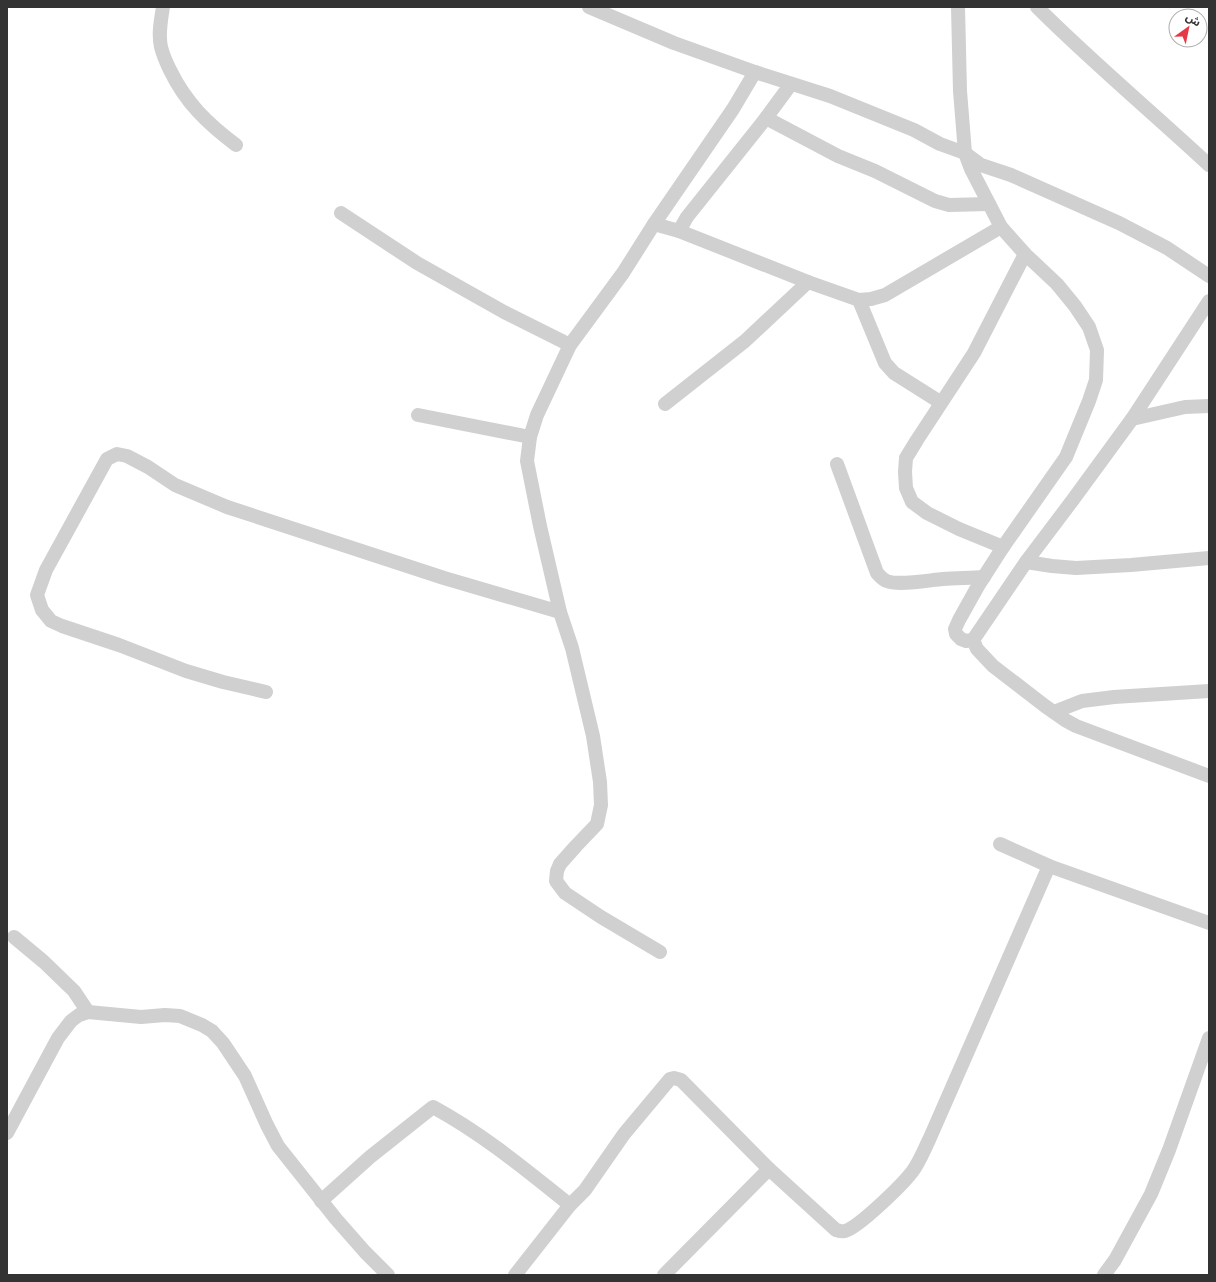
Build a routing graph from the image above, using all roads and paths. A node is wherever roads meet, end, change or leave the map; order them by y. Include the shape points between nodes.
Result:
1 (163, 7) edge
2 (589, 7) edge
3 (958, 7) edge
4 (1037, 7) edge
5 (755, 72) junction
6 (791, 84) junction
7 (766, 118) junction
8 (236, 145) dead end
9 (965, 153) junction
10 (1209, 165) edge
11 (989, 204) junction
12 (341, 213) dead end
13 (654, 224) junction
14 (1001, 227) junction
15 (679, 230) junction
16 (1025, 254) junction
17 (1209, 276) edge
18 (808, 282) junction
19 (859, 300) junction
20 (1209, 301) edge
21 (570, 345) junction
22 (940, 402) junction
23 (665, 404) dead end
24 (1209, 406) edge
25 (418, 415) dead end
26 (1132, 419) junction
27 (530, 436) junction
28 (837, 464) dead end
29 (1003, 547) junction
30 (1209, 558) edge
31 (1026, 562) junction
32 (984, 577) junction
33 (560, 612) junction
34 (973, 640) junction
35 (266, 692) dead end
36 (1209, 692) edge
37 (1054, 712) junction
38 (1209, 776) edge
39 (1000, 844) dead end
40 (1049, 866) junction
41 (1209, 923) edge
42 (14, 937) dead end
43 (660, 952) dead end
44 (88, 1012) junction
45 (1209, 1038) edge
46 (7, 1133) edge
47 (769, 1169) junction
48 (321, 1201) junction
49 (570, 1206) junction
50 (388, 1275) edge
51 (515, 1275) edge
52 (664, 1275) edge
53 (1104, 1275) edge

1 - 8 street via 161,46 176,84 214,128
2 - 5 street via 674,43
3 - 9 street via 960,91
4 - 10 street
5 - 6 street
5 - 13 street via 733,109
6 - 7 street
6 - 9 street via 830,96
7 - 11 street via 838,156 935,201 949,205
7 - 15 street
9 - 11 street
9 - 17 street via 981,165 1018,178 1132,230 1167,248
11 - 14 street
12 - 21 street via 417,263 504,312
13 - 15 street
13 - 21 street
14 - 16 street
14 - 19 street via 886,295
15 - 18 street
16 - 22 street via 974,353
16 - 29 street via 1056,284 1089,327 1097,350 1096,380 1066,457
18 - 19 street
18 - 23 street via 745,341
19 - 22 street via 889,368
20 - 26 street
21 - 27 street
22 - 29 street via 906,458 906,488 912,502 927,513 959,529
24 - 26 street via 1184,407
25 - 27 street
26 - 31 street
27 - 33 street via 528,461
28 - 32 street via 877,573 886,581 912,582
29 - 32 street
30 - 31 street via 1076,568
31 - 34 street
32 - 34 street via 956,629 956,634 962,639
33 - 35 street via 444,578 226,507 175,485 128,456 117,454 108,459 46,570 38,595 42,610 51,620 62,626 186,671
33 - 43 street via 572,648 593,736 601,805 597,824 560,864 556,881 570,897
34 - 37 street via 977,649 993,666
36 - 37 street via 1082,701
37 - 38 street via 1076,726
39 - 40 street
40 - 41 street
40 - 47 street via 930,1140 913,1171 897,1189 854,1226 845,1231 836,1230
42 - 44 street via 74,991
44 - 46 street via 71,1021 58,1038
44 - 48 street via 141,1017 180,1016 212,1031 224,1043 244,1076 278,1146
45 - 53 street via 1151,1194
47 - 49 street via 681,1080 674,1078 656,1094 585,1190
47 - 52 street
48 - 49 street via 370,1157 433,1107 461,1122 510,1156
48 - 50 street
49 - 51 street

